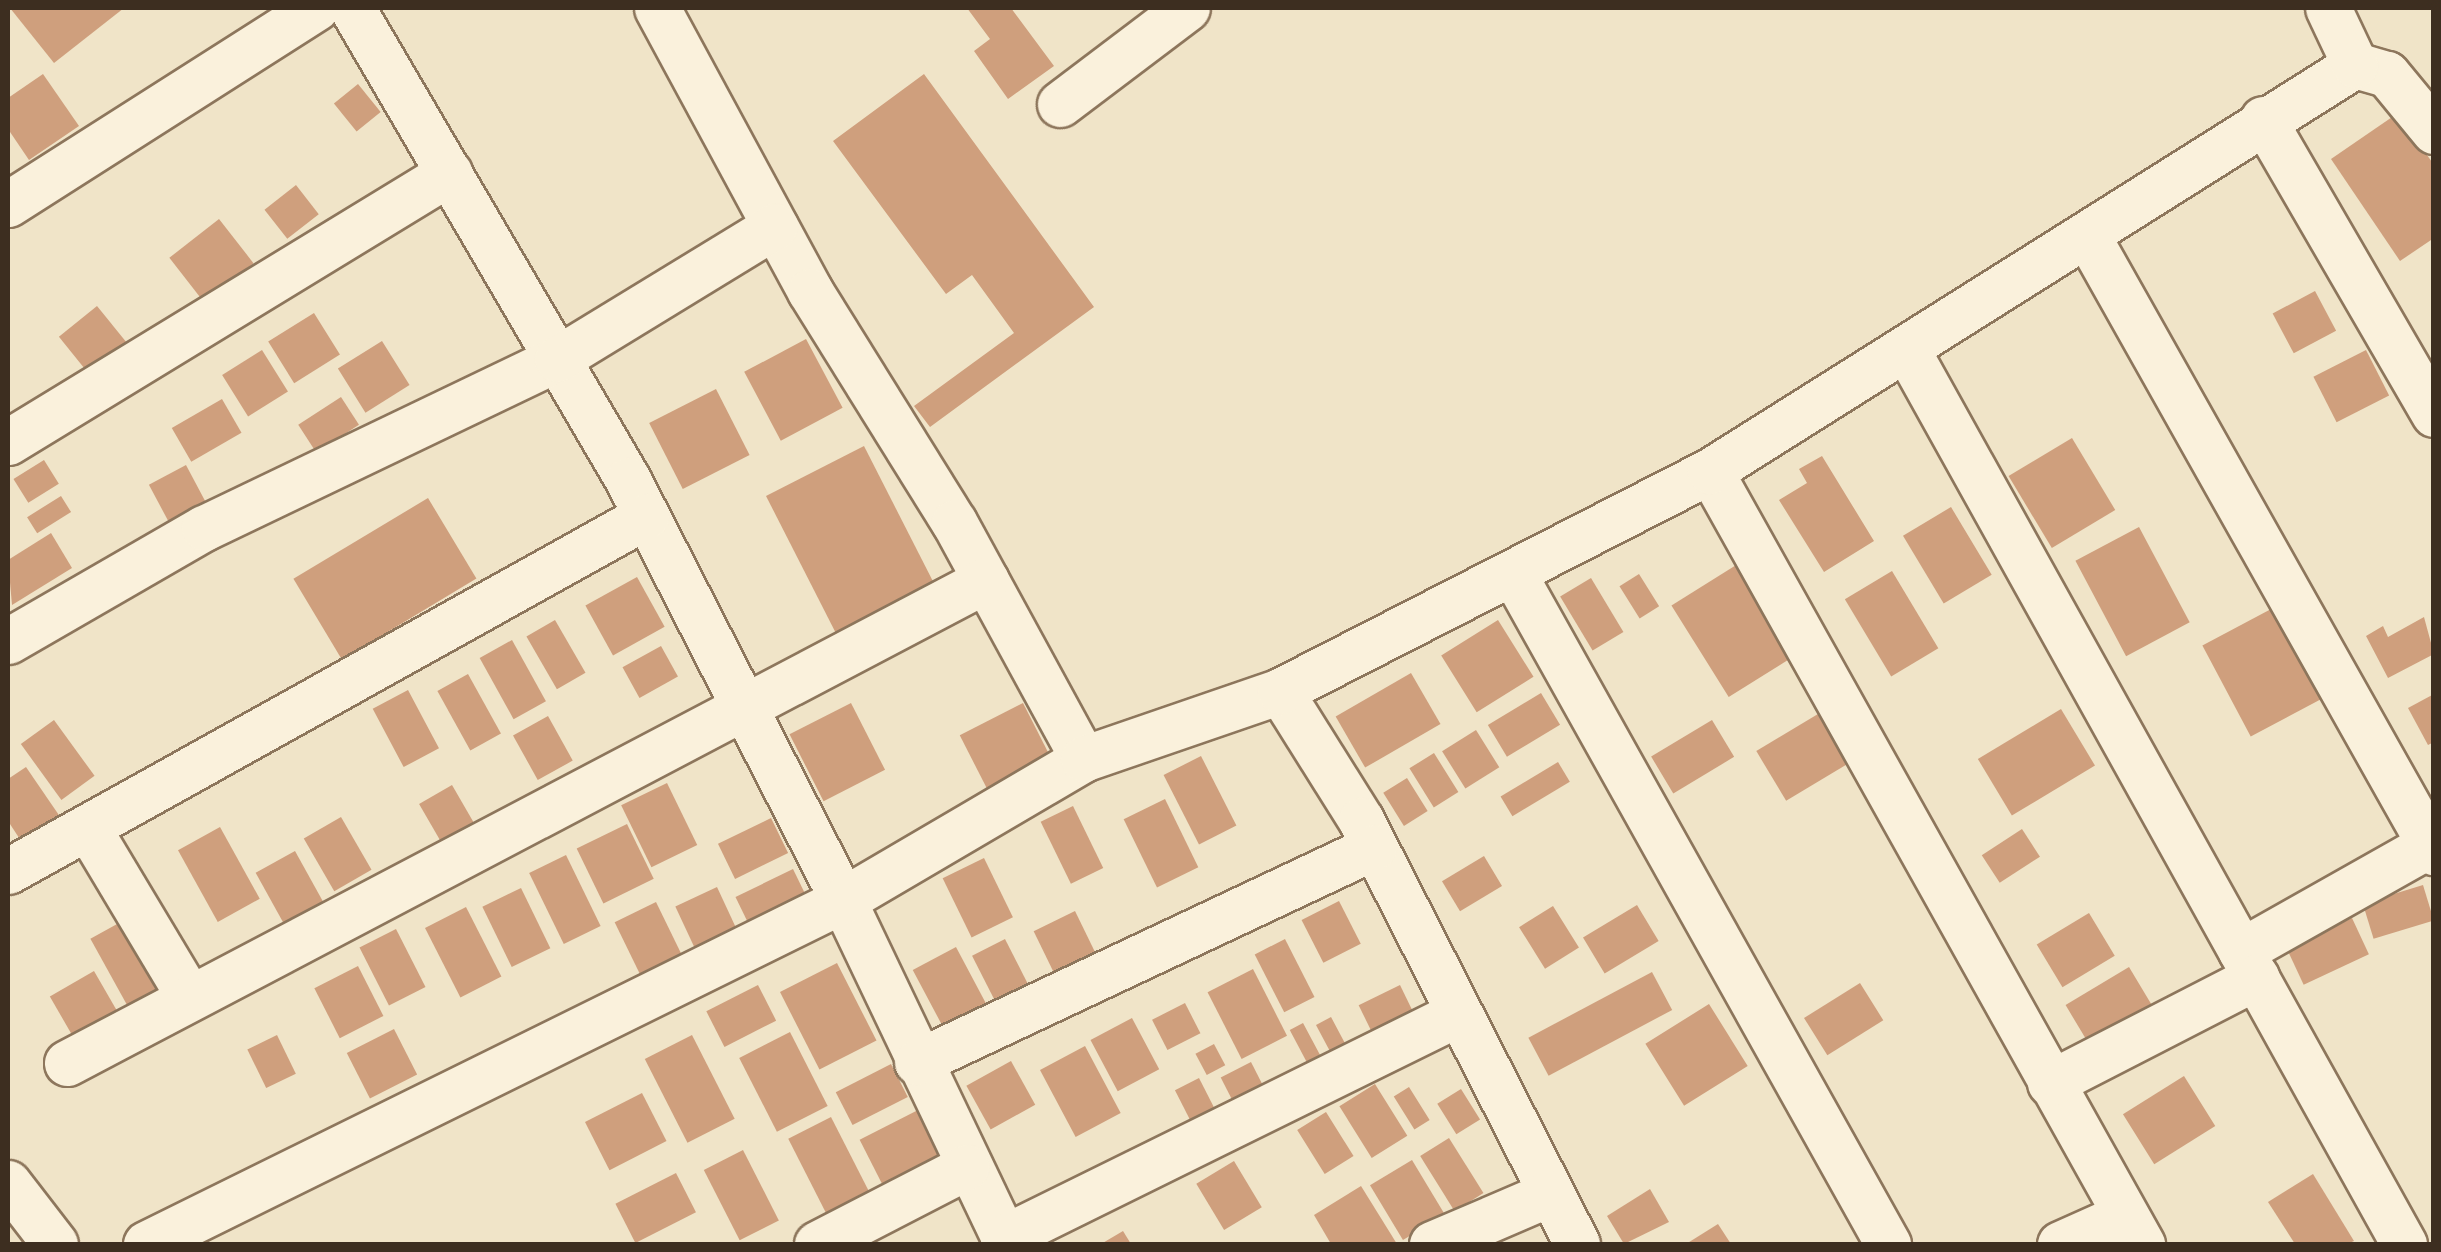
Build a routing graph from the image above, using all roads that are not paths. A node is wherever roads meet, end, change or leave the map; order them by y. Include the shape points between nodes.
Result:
1 (316, 8) edge
2 (352, 8) edge
3 (657, 8) edge
4 (1187, 8) edge
5 (2328, 8) edge
6 (2355, 65) junction
7 (1060, 104) dead end
8 (2263, 120) junction
9 (2434, 132) edge
10 (448, 174) junction
11 (8, 204) edge
12 (775, 226) junction
13 (2088, 237) junction
14 (1907, 350) junction
15 (557, 359) junction
16 (2434, 414) edge
17 (8, 442) edge
18 (1710, 471) junction
19 (646, 516) junction
20 (1513, 573) junction
21 (986, 580) junction
22 (8, 641) edge
23 (1280, 690) junction
24 (741, 706) junction
25 (1083, 759) junction
26 (88, 828) junction
27 (1374, 847) junction
28 (2432, 848) edge
29 (8, 871) edge
30 (843, 900) junction
31 (2248, 964) junction
32 (188, 995) junction
33 (1459, 1014) junction
34 (917, 1062) junction
35 (66, 1063) dead end
36 (2050, 1083) junction
37 (966, 1168) junction
38 (8, 1183) edge
39 (1550, 1193) junction
40 (2133, 1230) edge
41 (1005, 1241) edge
42 (56, 1244) edge
43 (146, 1244) edge
44 (817, 1244) edge
45 (1432, 1244) edge
46 (1577, 1244) edge
47 (1888, 1244) edge
48 (2060, 1244) edge
49 (2404, 1244) edge

1 - 11 street
2 - 10 street
3 - 12 street
4 - 7 street
5 - 6 street
6 - 8 street
6 - 9 street via 2386,74
8 - 13 street
8 - 16 street
10 - 15 street
10 - 17 street
12 - 15 street
12 - 21 street
13 - 14 street
13 - 28 street
14 - 18 street
14 - 31 street
15 - 19 street
15 - 22 street via 204,528
18 - 20 street
18 - 36 street
19 - 24 street
19 - 26 street
20 - 23 street
20 - 47 street
21 - 24 street
21 - 25 street
23 - 25 street
23 - 27 street
24 - 30 street
24 - 32 street
25 - 30 street
26 - 29 street
26 - 32 street
27 - 33 street
27 - 34 street
28 - 31 street
30 - 34 street
30 - 43 street
31 - 36 street
31 - 49 street
32 - 35 street
33 - 39 street
33 - 41 street
34 - 37 street
36 - 40 street
37 - 41 street
37 - 44 street
38 - 42 street
39 - 45 street
39 - 46 street
40 - 48 street

